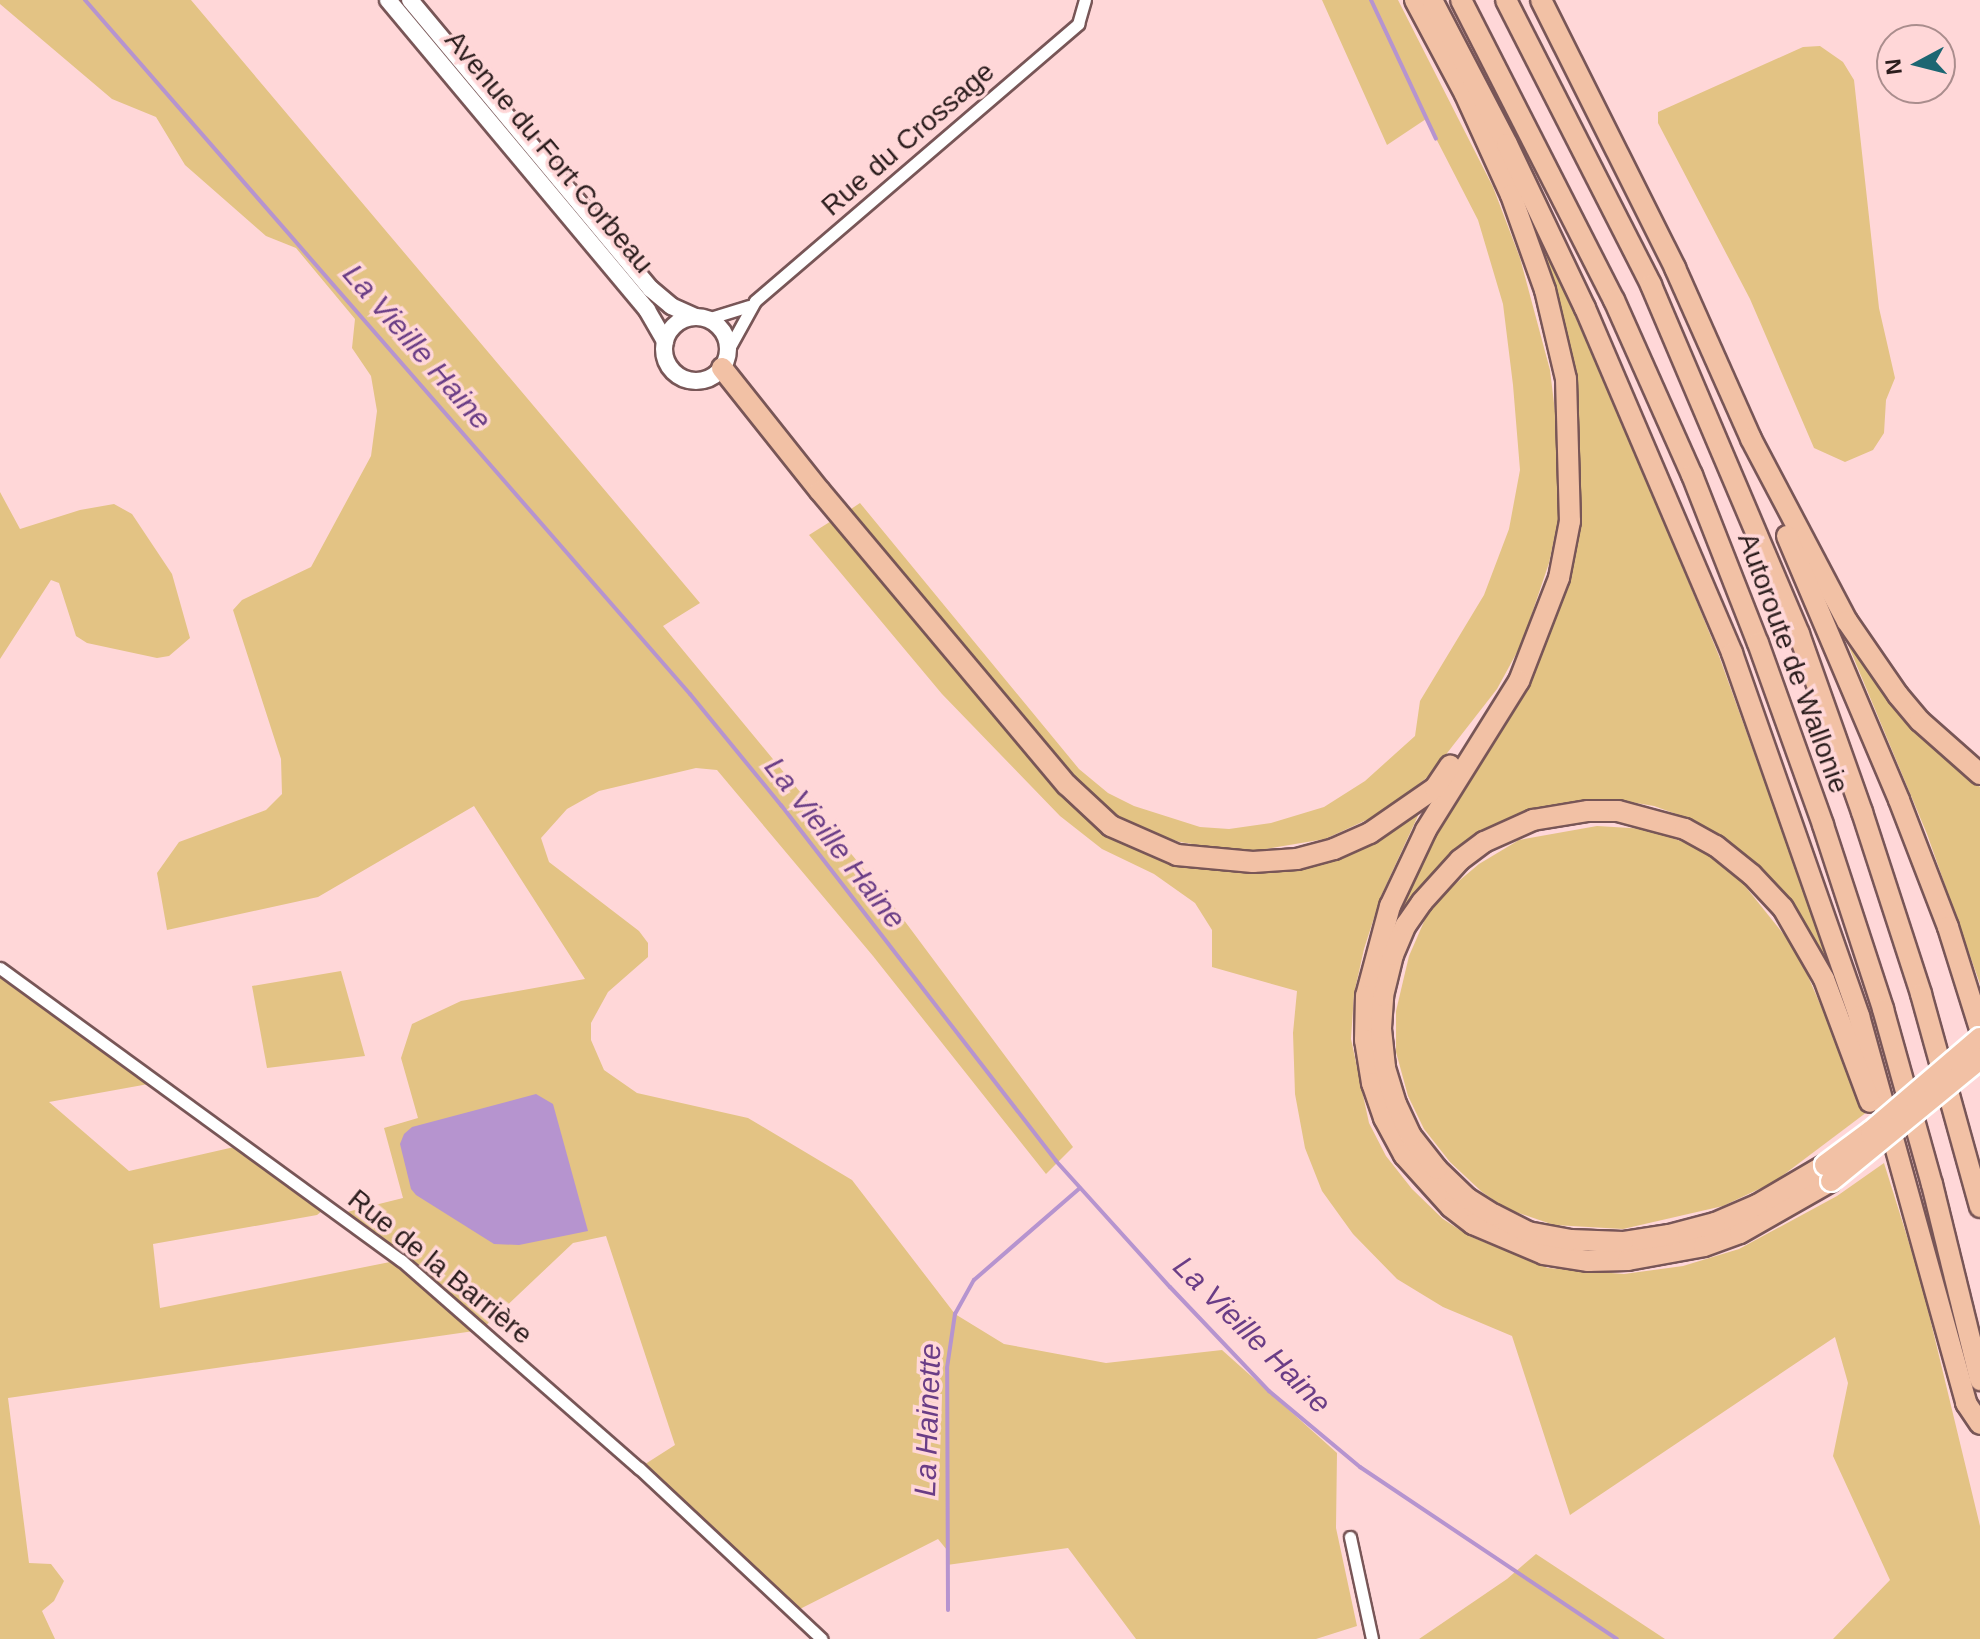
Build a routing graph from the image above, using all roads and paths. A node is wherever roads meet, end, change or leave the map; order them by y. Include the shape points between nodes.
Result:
1 (388, 0) edge
2 (410, 0) edge
3 (1085, 0) edge
4 (1415, 0) edge
5 (1432, 0) edge
6 (1461, 0) edge
7 (1506, 0) edge
8 (1541, 0) edge
9 (749, 306) junction
10 (701, 318) junction
11 (665, 341) junction
12 (725, 359) junction
13 (1751, 439) junction
14 (1496, 717) junction
15 (1980, 774) edge
16 (0, 968) edge
17 (1980, 1029) edge
18 (1980, 1038) edge
19 (1980, 1059) edge
20 (1828, 1173) junction
21 (1980, 1207) edge
22 (1926, 1253) junction
23 (1980, 1380) edge
24 (1980, 1424) edge
25 (1350, 1537) dead end
26 (822, 1639) edge
27 (1372, 1639) edge

1 - 11 street, Avenue du Fort Corbeau via 647,310
2 - 10 street, Avenue du Fort Corbeau via 651,289 671,306
3 - 9 street, Rue du Crossage via 1078,24
4 - 14 highway via 1511,195 1545,290 1566,379 1570,521 1559,578 1539,638
5 - 22 highway via 1585,308 1732,653 1859,1016
6 - 23 highway, Autoroute de Wallonie via 1614,300 1692,475 1758,643 1883,1009
7 - 21 highway, Autoroute de Wallonie via 1651,285 1799,634 1921,994
8 - 13 highway via 1668,254
9 - 10 street
9 - 12 street
10 - 11 street via 676,324
10 - 12 street via 723,332
11 - 12 street via 666,361 687,380 706,380
12 - 14 highway via 800,467 1067,785 1111,826 1140,841 1177,855 1253,862 1297,859 1334,849 1370,833 1435,788 1473,734
13 - 15 highway via 1863,644 1920,721
13 - 17 highway via 1899,800
14 - 20 highway via 1406,870 1390,906 1366,996 1365,1040 1372,1083 1404,1155 1473,1224 1544,1254 1588,1261 1628,1260 1704,1246 1740,1233
16 - 26 street, Rue de la Barrière via 401,1260 639,1468
18 - 20 highway, bridge
19 - 20 highway, bridge
20 - 22 highway via 1715,1223 1623,1242 1528,1232 1494,1215 1437,1169 1411,1136 1396,1104 1381,1028 1383,996 1406,925 1460,860 1484,842 1533,820 1618,811 1685,829 1716,846 1783,908 1824,979
22 - 24 highway via 1966,1403
25 - 27 street

